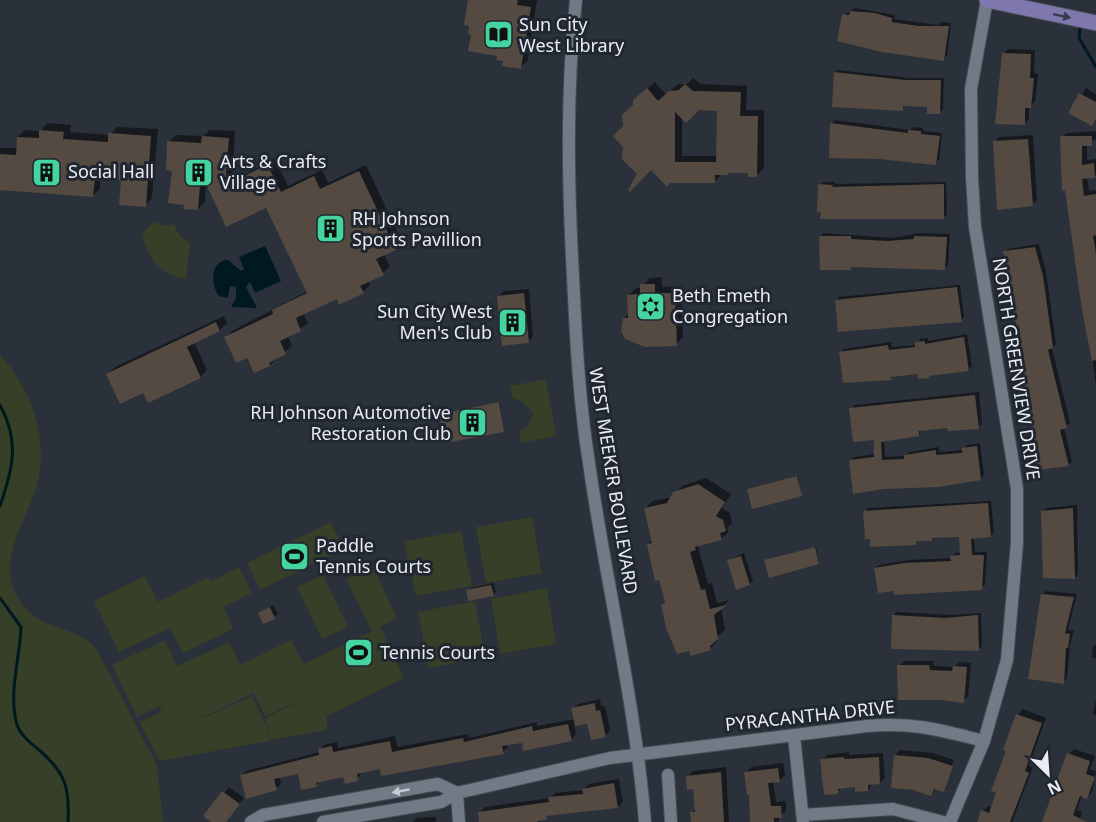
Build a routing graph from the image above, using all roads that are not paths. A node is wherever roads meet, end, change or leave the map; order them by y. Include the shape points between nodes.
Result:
1 (576, 0) edge
2 (987, 0) edge
3 (1096, 23) edge
4 (794, 735) junction
5 (984, 741) junction
6 (639, 755) junction
7 (668, 775) dead end
8 (457, 793) junction
9 (354, 799) junction
10 (356, 815) junction
11 (803, 819) edge
12 (251, 822) edge
13 (322, 822) edge
14 (459, 822) edge
15 (645, 822) edge
16 (671, 822) edge
17 (943, 822) edge
18 (950, 822) edge

1 - 6 street, WEST MEEKER BOULEVARD via 568,99 577,367 589,463
2 -> 3 main road
2 - 5 street, NORTH GREENVIEW DRIVE via 971,89 972,178 975,227 1017,489 1017,543 1007,660
4 - 5 street, PYRACANTHA DRIVE via 899,723
4 - 6 street, PYRACANTHA DRIVE
4 - 11 street
5 - 18 street, NORTH GREENVIEW DRIVE
6 - 8 street, PYRACANTHA DRIVE
6 - 15 street, WEST MEEKER BOULEVARD
7 - 16 street
8 -> 9 street via 438,784
8 - 10 street, PYRACANTHA DRIVE via 441,802
8 - 14 street
9 - 10 street
9 - 12 street via 263,815
10 - 13 street, PYRACANTHA DRIVE
11 - 17 street via 892,808

